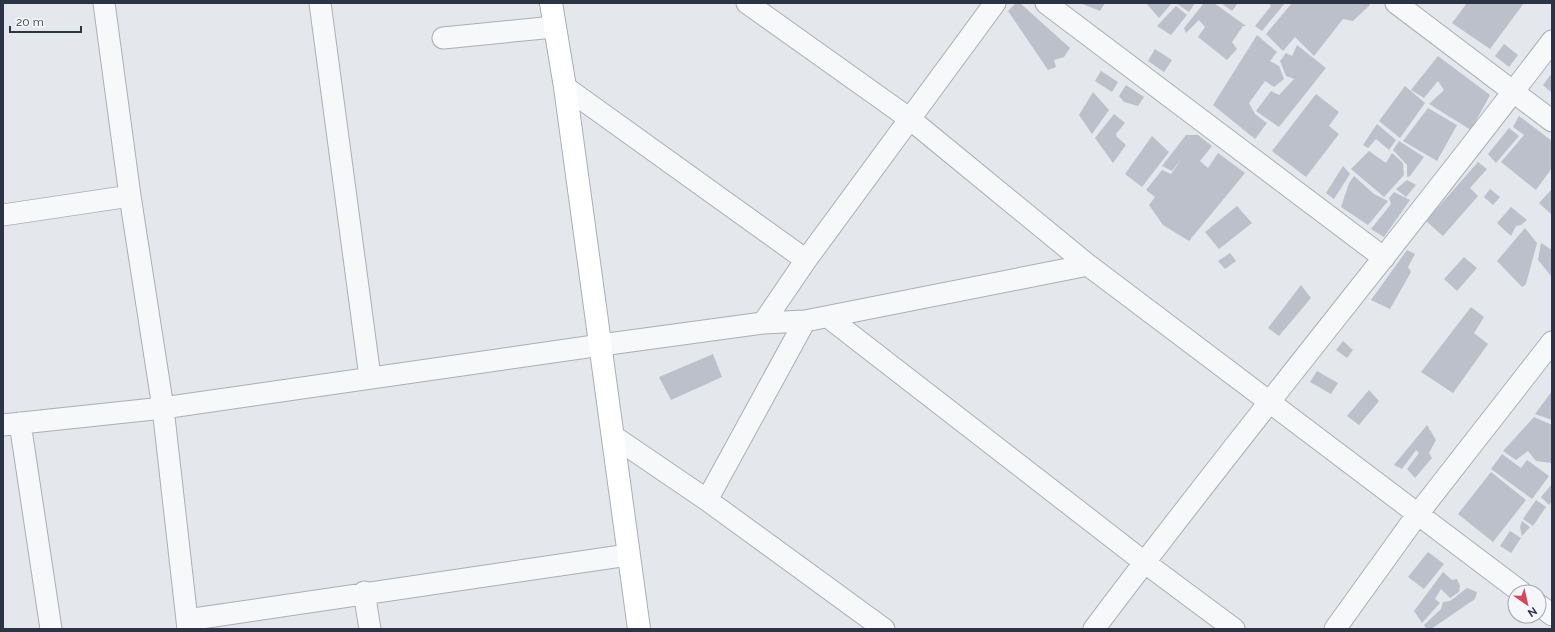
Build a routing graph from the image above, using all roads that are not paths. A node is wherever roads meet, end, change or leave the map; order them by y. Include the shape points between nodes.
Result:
1 (104, 3) edge
2 (320, 3) edge
3 (551, 3) edge
4 (747, 3) edge
5 (995, 3) edge
6 (1046, 3) edge
7 (1396, 3) edge
8 (554, 27) junction
9 (443, 38) dead end
10 (1552, 41) edge
11 (565, 87) junction
12 (1513, 92) junction
13 (910, 119) junction
14 (1552, 121) edge
15 (130, 196) junction
16 (3, 215) edge
17 (1384, 258) junction
18 (806, 260) junction
19 (1088, 265) junction
20 (828, 317) junction
21 (805, 321) junction
22 (763, 323) junction
23 (1552, 342) edge
24 (601, 345) junction
25 (370, 377) junction
26 (1269, 402) junction
27 (163, 408) junction
28 (11, 424) edge
29 (613, 436) junction
30 (706, 500) junction
31 (1417, 515) junction
32 (628, 555) junction
33 (1144, 562) junction
34 (1510, 584) edge
35 (364, 592) junction
36 (187, 625) edge
37 (51, 629) edge
38 (370, 629) edge
39 (639, 629) edge
40 (884, 629) edge
41 (1094, 629) edge
42 (1234, 629) edge
43 (1335, 629) edge

1 - 15 street
2 - 25 street
3 - 8 street
4 - 13 street
5 - 13 street
6 - 17 street
7 - 12 street
8 - 9 street
8 - 11 street
10 - 12 street
11 - 18 street
11 - 24 street
12 - 14 street
12 - 17 street
13 - 18 street
13 - 19 street
15 - 16 street
15 - 27 street
17 - 26 street
18 - 22 street
19 - 20 street
19 - 26 street
20 - 21 street
20 - 33 street
21 - 22 street
21 - 30 street
22 - 24 street
23 - 31 street
24 - 25 street
24 - 29 street
25 - 27 street
26 - 31 street
26 - 33 street
27 - 28 street
27 - 36 street
28 - 37 street
29 - 30 street
29 - 32 street
30 - 40 street
31 - 34 street
31 - 43 street
32 - 35 street
32 - 39 street
33 - 41 street
33 - 42 street
35 - 36 street
35 - 38 street

